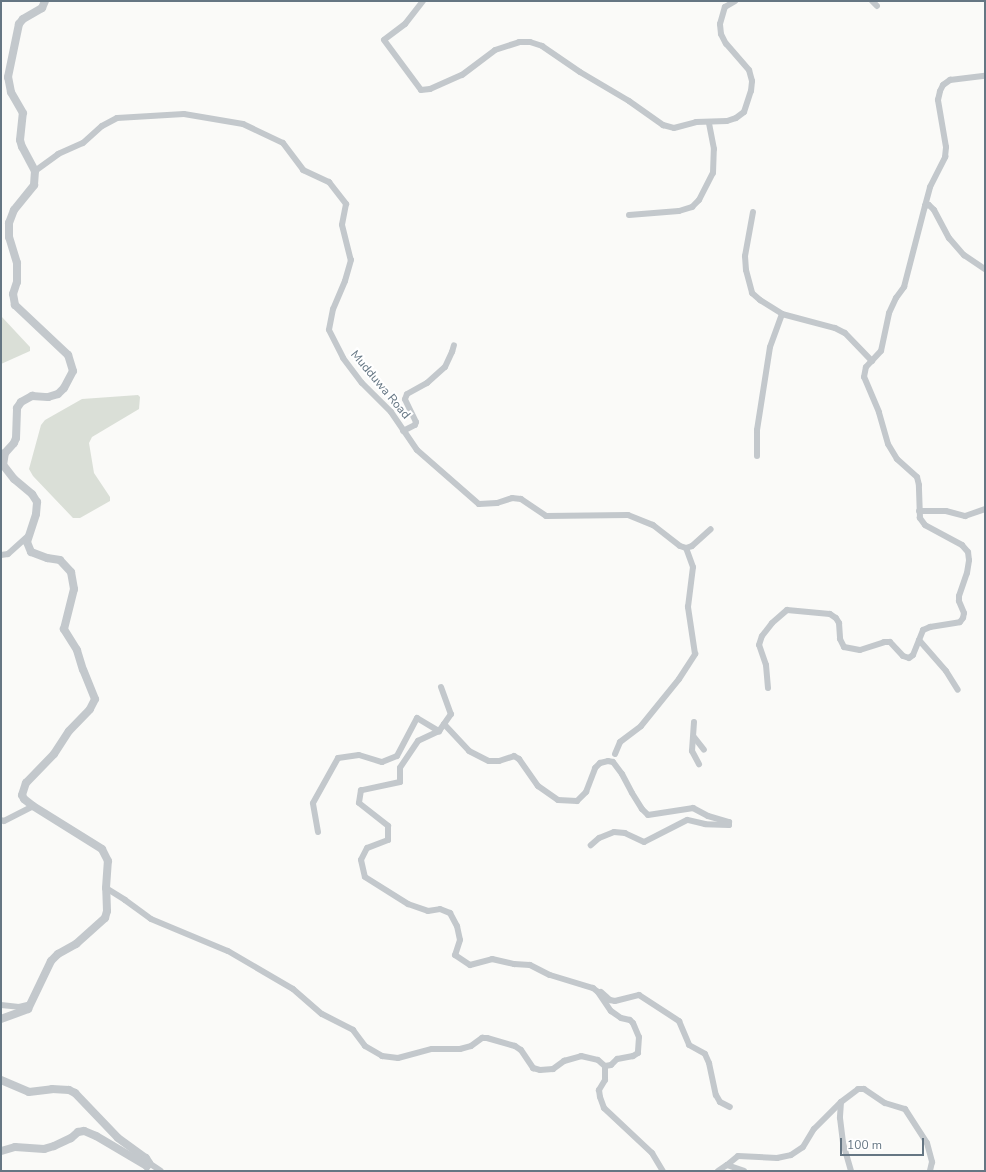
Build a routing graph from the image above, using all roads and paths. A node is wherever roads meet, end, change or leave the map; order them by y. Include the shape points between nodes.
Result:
1 (45, 1) edge
2 (423, 1) edge
3 (735, 1) edge
4 (872, 1) edge
5 (877, 6) dead end
6 (985, 76) edge
7 (709, 123) junction
8 (35, 171) junction
9 (925, 206) junction
10 (753, 212) dead end
11 (629, 215) dead end
12 (985, 269) edge
13 (782, 314) junction
14 (454, 344) dead end
15 (872, 361) junction
16 (404, 431) junction
17 (757, 456) dead end
18 (2, 466) edge
19 (985, 509) edge
20 (919, 511) junction
21 (711, 529) dead end
22 (29, 535) junction
23 (686, 548) junction
24 (1, 555) edge
25 (918, 640) junction
26 (441, 687) dead end
27 (768, 688) dead end
28 (958, 690) dead end
29 (694, 722) dead end
30 (444, 724) junction
31 (439, 731) junction
32 (694, 737) junction
33 (704, 750) dead end
34 (615, 754) dead end
35 (699, 764) dead end
36 (33, 806) junction
37 (1, 820) edge
38 (318, 832) dead end
39 (591, 845) dead end
40 (106, 888) junction
41 (598, 992) junction
42 (31, 1004) junction
43 (1, 1005) edge
44 (1, 1019) edge
45 (606, 1066) junction
46 (1, 1080) edge
47 (841, 1102) junction
48 (730, 1107) dead end
49 (1, 1151) edge
50 (149, 1163) junction
51 (727, 1165) junction
52 (161, 1171) edge
53 (662, 1171) edge
54 (718, 1171) edge
55 (744, 1171) edge
56 (851, 1171) edge
57 (930, 1171) edge

1 - 8 street via 42,8 19,24 8,77 11,92 23,113 20,140 22,147
2 - 7 street via 405,24 384,40 421,90 430,89 462,75 495,50 519,42 530,42 542,46 663,125 674,128 696,122
3 - 7 street via 725,6 720,34 749,70 751,91 744,112 727,121
4 - 5 street
6 - 9 street via 950,80 940,91 938,100 946,147 945,157 930,187
7 - 11 street via 714,149 712,173 699,200 692,207 679,211
8 - 16 street, Mudduwa Road via 58,154 83,143 102,126 117,118 184,114 243,124 283,143 303,170 329,182 346,204 342,225 351,260 333,308 329,330 343,358 362,384 391,412
8 - 18 street via 34,185 14,210 9,223 9,237 17,263 14,305 68,355 73,372 58,394 32,396 21,402 17,408 16,438 5,453
9 - 12 street via 929,205 934,210 948,238 964,255
9 - 15 street via 904,287 889,313 881,350
10 - 13 street via 745,256 752,293
13 - 15 street via 845,333
13 - 17 street via 770,347 757,430
14 - 16 street via 445,367 427,383 407,394 405,399 416,422
15 - 20 street via 866,367 864,377 879,412 888,444 897,459 917,477 920,485
16 - 23 street, Mudduwa Road via 417,450 479,504 497,503 512,498 521,499 546,516 628,514 653,525
18 - 22 street via 37,502
19 - 20 street via 965,516 946,511
20 - 25 street via 925,525 962,545 968,552 969,560 968,573 958,601 964,613 963,618 960,622 923,630
21 - 23 street via 692,546
22 - 24 street via 8,554
22 - 36 street via 27,542 31,552 60,560 71,572 74,589 64,629 77,650 95,699 54,754 26,783 22,795
23 - 34 street via 693,568 688,607 695,654 679,679 641,726 620,742
25 - 27 street via 913,655 909,658 903,656 890,642 860,650 844,647 840,639 839,623 830,614 787,610 772,623 759,645 766,665
25 - 28 street via 946,671
26 - 30 street via 451,714
29 - 32 street
30 - 31 street
30 - 39 street via 469,751 489,761 514,756 519,759 538,786 558,800 577,801 586,792 595,768 600,763 608,761 613,762 622,774 648,815 693,808 708,816 729,822 729,825 705,824 686,820 644,842 625,833 614,832 598,838
31 - 38 street via 417,718 397,756 382,762 359,755 338,758 313,803
31 - 41 street via 418,741 400,768 400,782 360,790 359,803 388,826 388,840 367,848 361,860 365,877 408,904 428,911 440,909 450,913 457,926 460,940 455,955 470,965 492,959 530,965
32 - 33 street
32 - 35 street via 692,751
36 - 37 street via 4,821
36 - 40 street via 102,849 108,861
40 - 42 street via 105,918 76,944 51,961
40 - 45 street via 151,919 228,950 293,989 322,1014 353,1030 365,1046 382,1056 398,1058 432,1049 460,1049 487,1038 521,1050 533,1068 540,1070 553,1069 564,1061 581,1056 598,1060
41 - 45 street via 610,1011 633,1023 640,1037 638,1053 617,1059
41 - 48 street via 615,1001 639,995 679,1020 689,1045 705,1054 720,1102
42 - 43 street via 19,1007
42 - 44 street via 28,1009
45 - 53 street via 605,1080 599,1090 604,1108 652,1153
46 - 50 street via 29,1092 52,1089 75,1093 118,1138 146,1158
47 - 51 street via 814,1129 803,1147 791,1155 777,1158 738,1156
47 - 56 street via 843,1143
47 - 57 street via 858,1089 864,1089 885,1103 905,1109 927,1143 932,1162
49 - 50 street via 15,1147 44,1149 84,1131 148,1166
50 - 52 street
51 - 54 street
51 - 55 street

